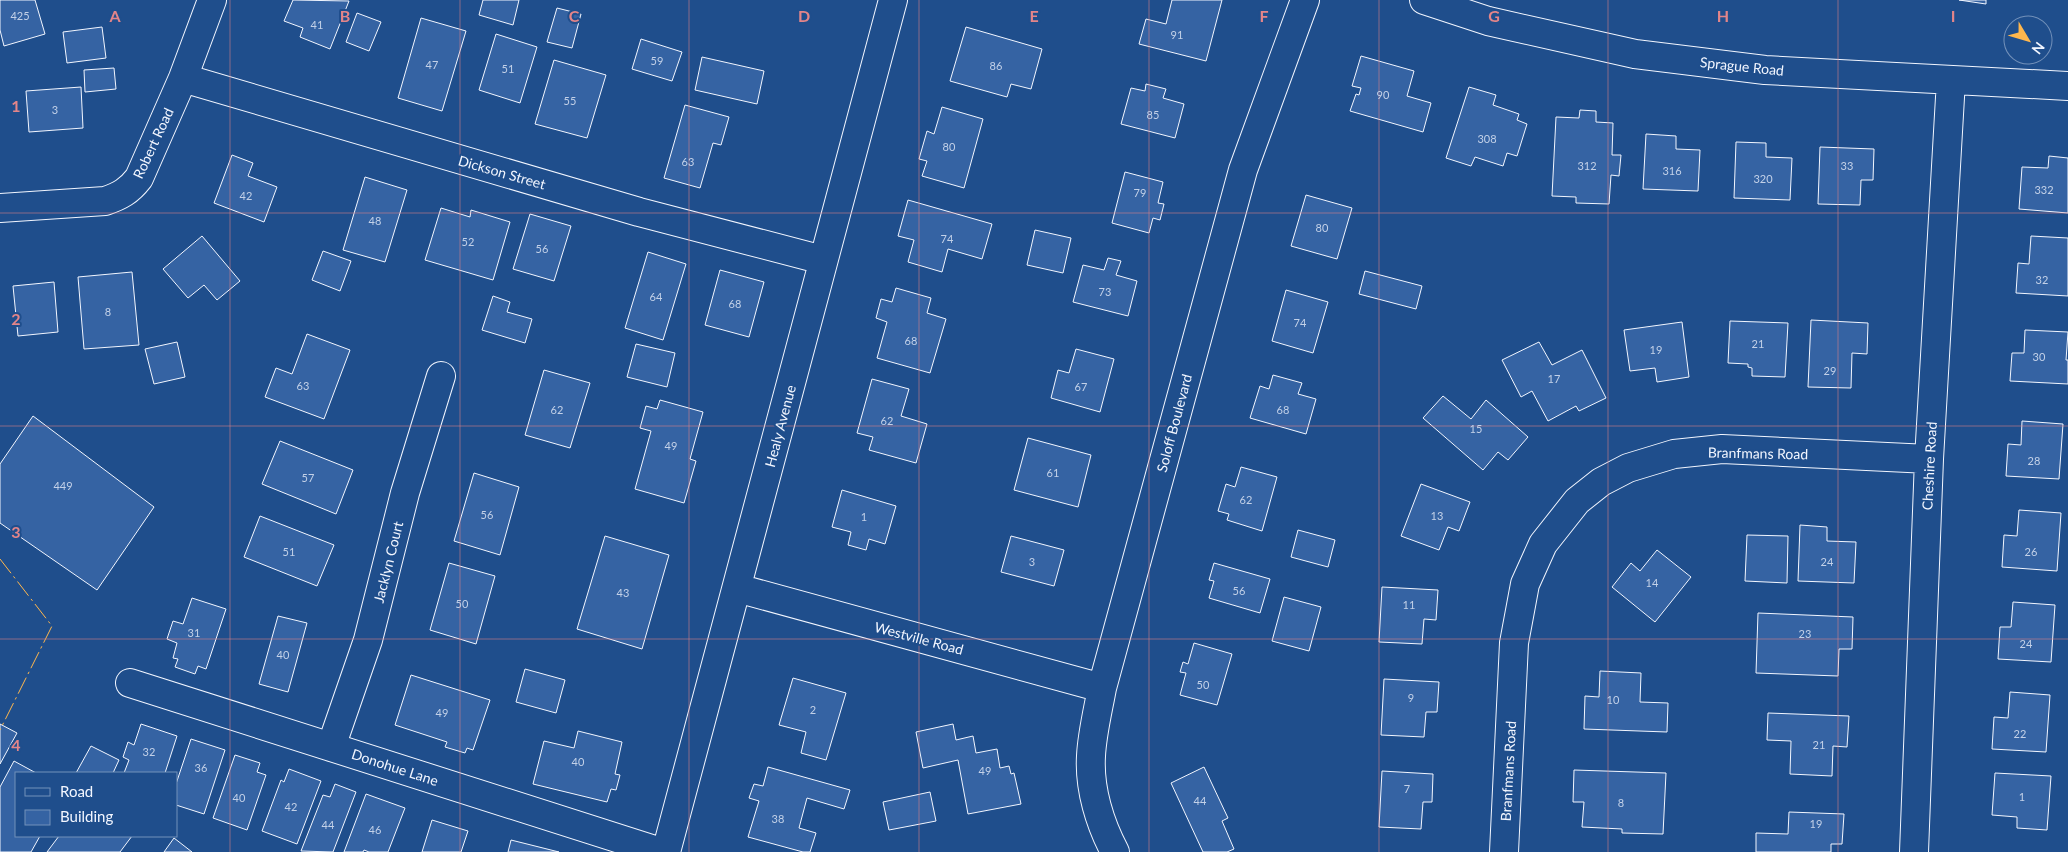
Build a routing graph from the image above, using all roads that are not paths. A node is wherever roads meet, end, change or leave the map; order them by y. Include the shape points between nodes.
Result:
1 (212, 0) edge
2 (892, 0) edge
3 (1305, 0) edge
4 (1424, 0) edge
5 (183, 78) junction
6 (1951, 80) junction
7 (2068, 86) edge
8 (0, 208) edge
9 (824, 260) junction
10 (441, 376) dead end
11 (1929, 460) junction
12 (737, 588) junction
13 (130, 682) dead end
14 (1102, 688) junction
15 (331, 747) junction
16 (661, 852) edge
17 (666, 852) edge
18 (1115, 852) edge
19 (1504, 852) edge
20 (1914, 852) edge

1 - 5 street, Robert Road
2 - 9 street, Healy Avenue
3 - 14 street, Soloff Boulevard via 1243,170
4 - 6 street, Sprague Road via 1488,21 1636,54 1765,70
5 - 8 street, Robert Road via 139,178 131,189 105,201
5 - 9 street, Dickson Street via 639,212
6 - 7 street, Sprague Road
6 - 11 street, Cheshire Road
9 - 12 street, Healy Avenue
10 - 15 street, Jacklyn Court via 405,493 368,640
11 - 19 street, Branfmans Road via 1722,449 1674,454 1628,468 1601,482 1577,501 1543,544 1525,584 1514,643
11 - 20 street, Cheshire Road
12 - 14 street, Westville Road
12 - 17 street, Healy Avenue
13 - 15 street, Donohue Lane
14 - 18 street, Soloff Boulevard via 1091,756 1092,786 1104,832
15 - 16 street, Donohue Lane

